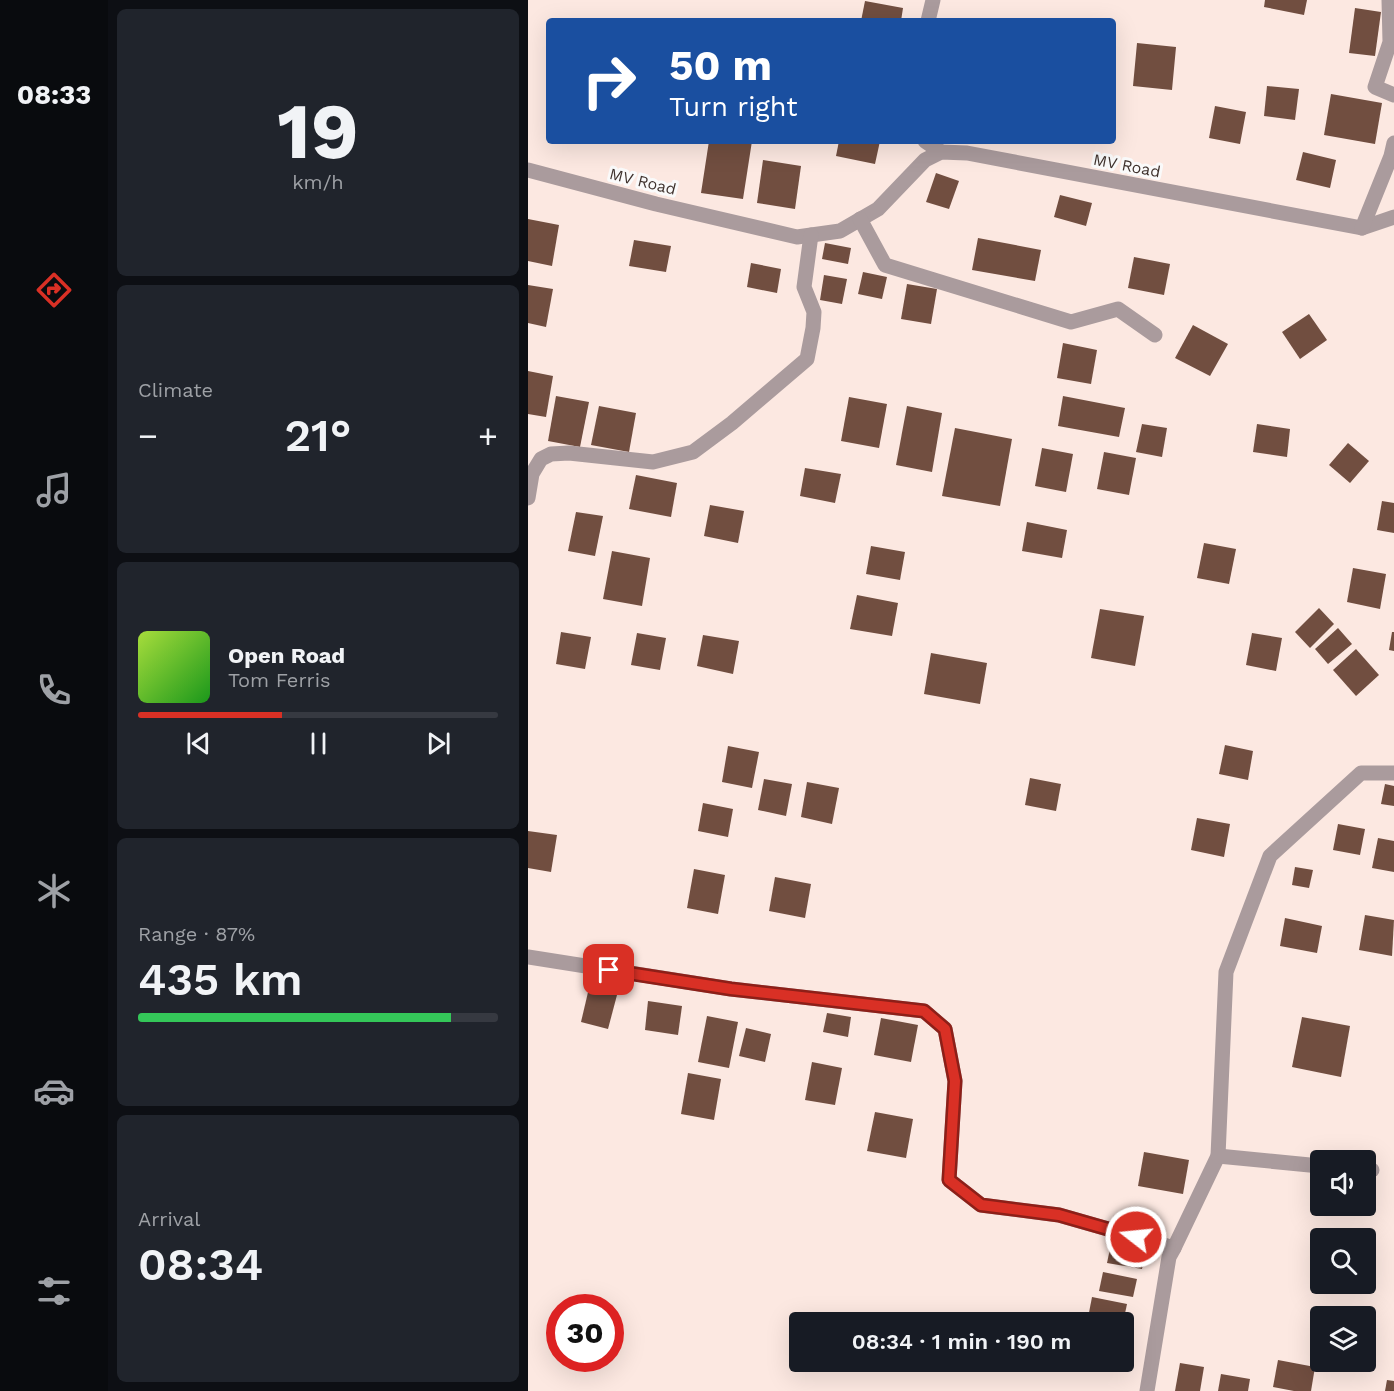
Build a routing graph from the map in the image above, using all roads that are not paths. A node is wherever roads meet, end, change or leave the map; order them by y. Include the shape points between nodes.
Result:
1 (933, 0) edge
2 (1389, 0) edge
3 (929, 18) edge
4 (1394, 95) edge
5 (1394, 143) edge
6 (929, 144) edge
7 (941, 152) junction
8 (528, 170) edge
9 (1394, 217) edge
10 (860, 219) junction
11 (1362, 228) junction
12 (811, 235) junction
13 (1155, 335) dead end
14 (528, 498) edge
15 (1394, 773) edge
16 (528, 957) edge
17 (1218, 1156) junction
18 (1310, 1165) edge
19 (1174, 1248) junction
20 (1147, 1391) edge

1 - 3 street
2 - 4 street via 1390,42 1375,87
5 - 11 street
6 - 7 street
7 - 10 street, MV Road via 926,160 878,209
7 - 11 street, MV Road via 967,153
8 - 12 street, MV Road via 797,237
9 - 11 street, MV Road
10 - 12 street, MV Road via 840,231
10 - 13 street via 885,265 1071,322 1118,309
12 - 14 street via 804,287 814,312 807,359 693,452 653,462 579,453 551,454 541,459 532,474
15 - 17 street via 1361,773 1270,856 1227,972
16 - 19 street via 731,989 924,1011 945,1029 955,1081 949,1180 981,1205 1059,1215
17 - 18 street
17 - 19 street
19 - 20 street via 1169,1257

